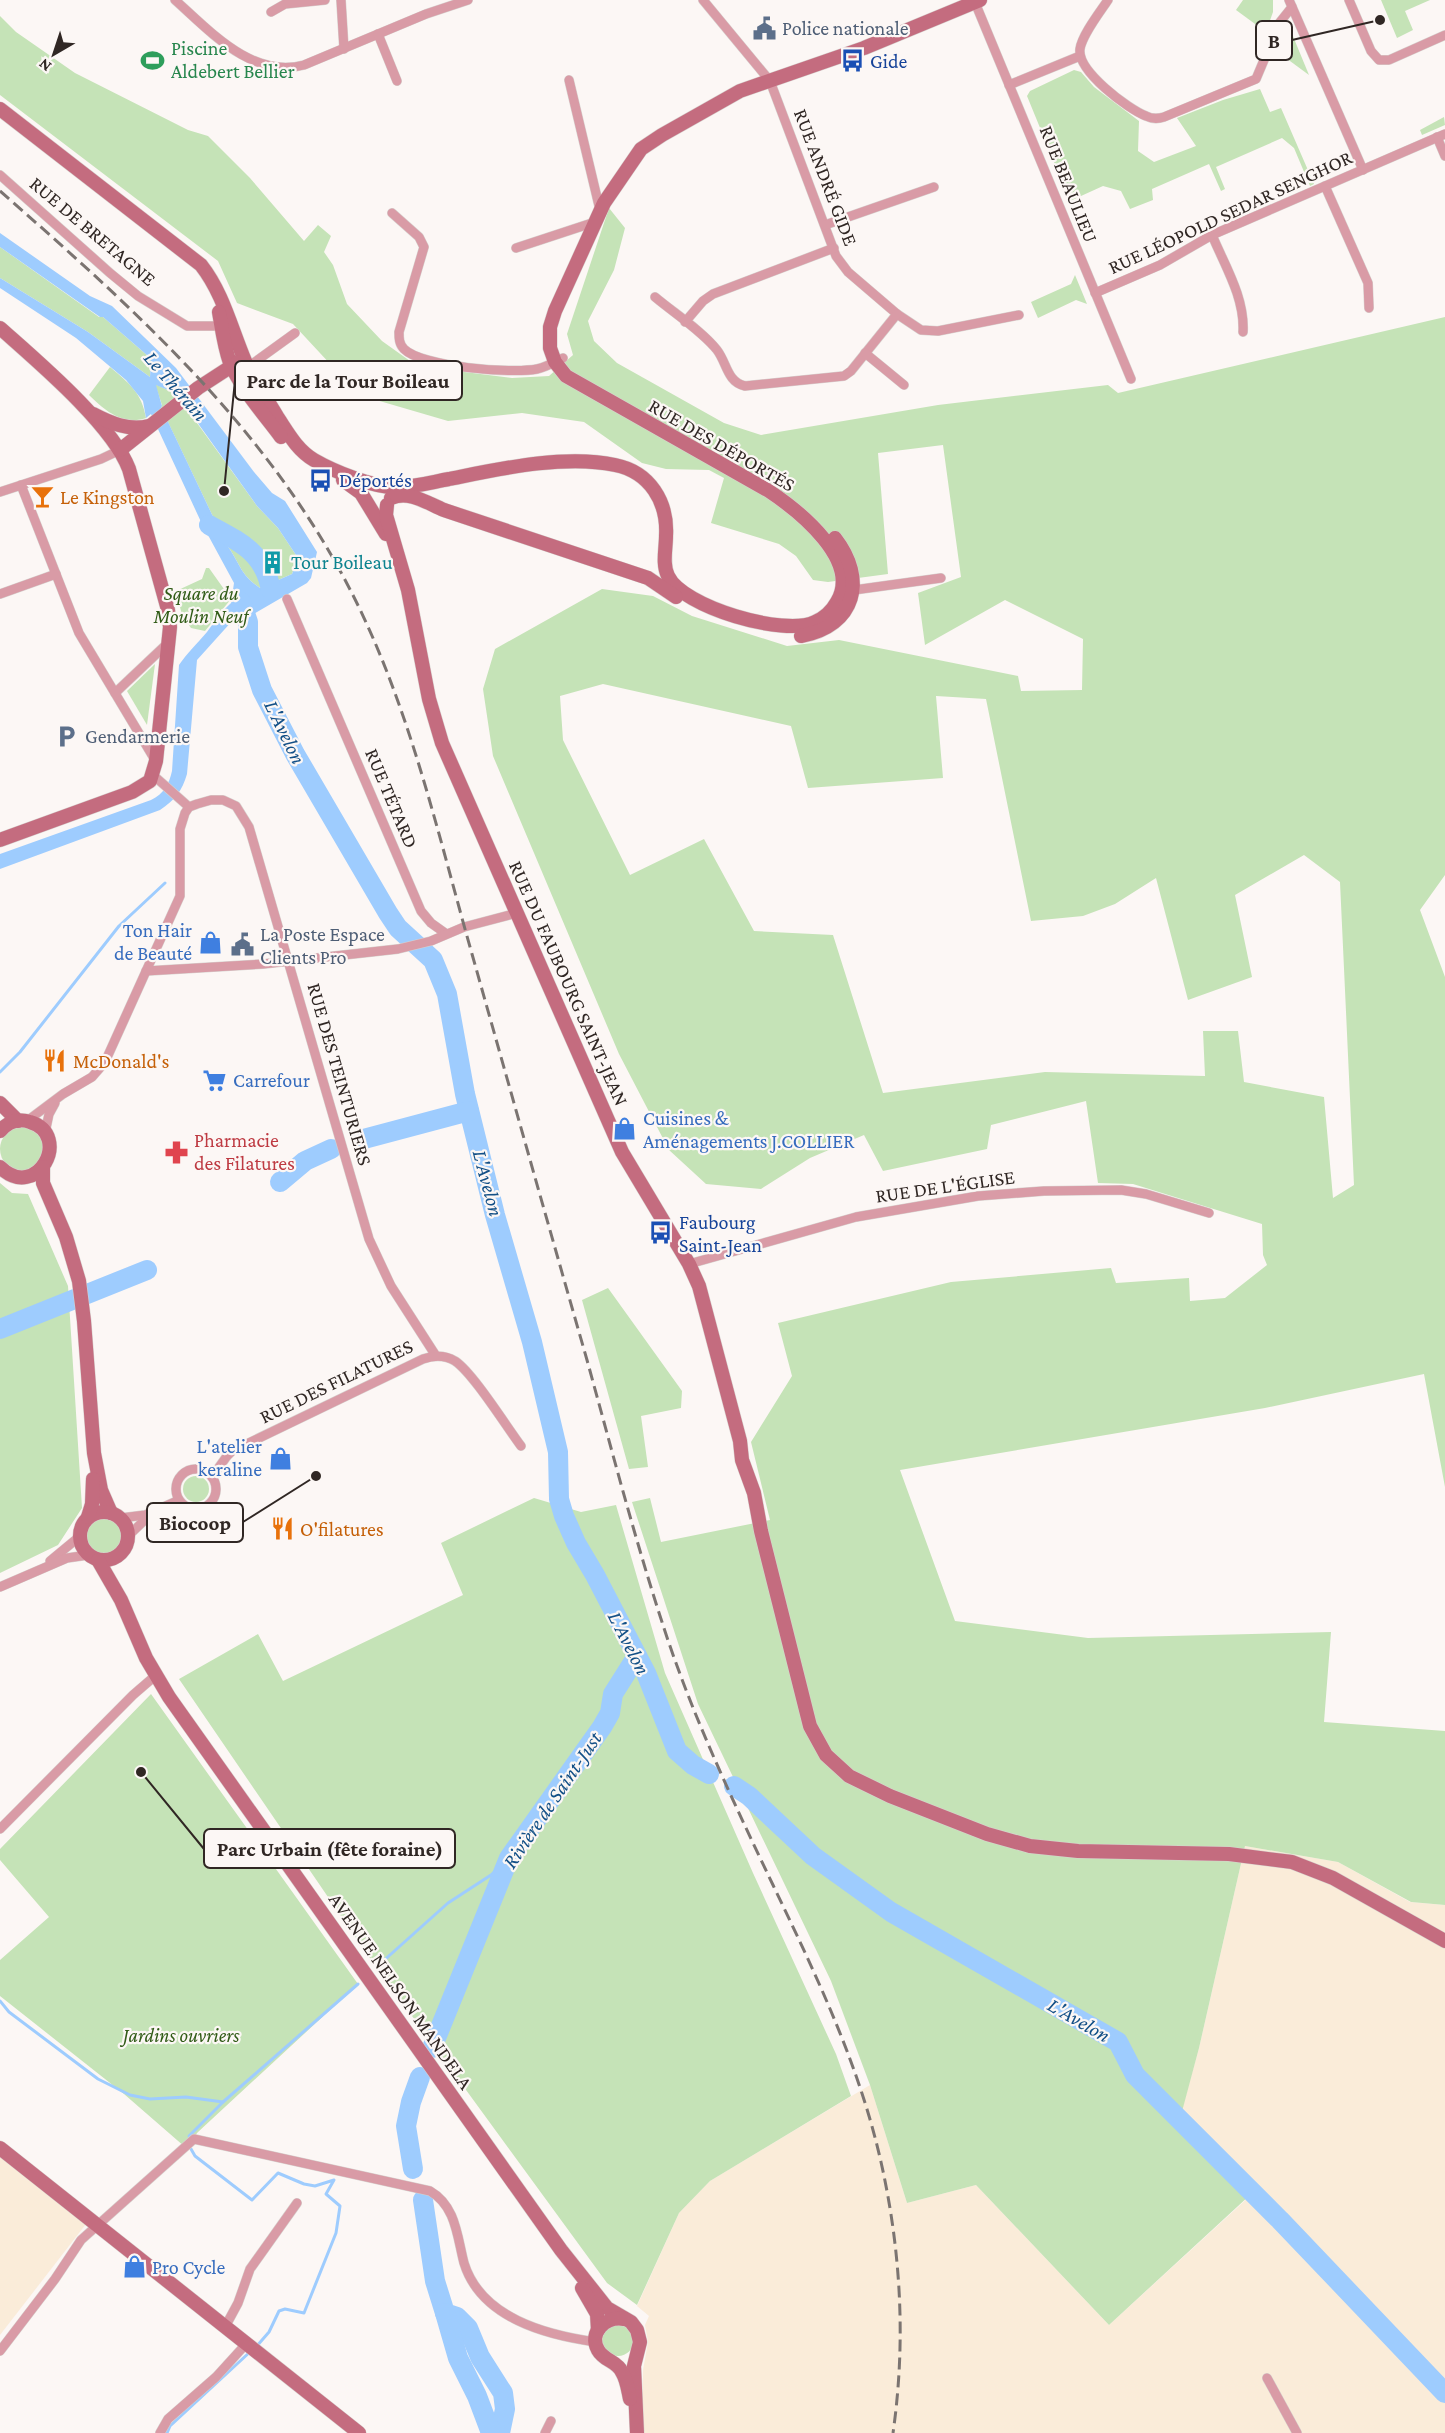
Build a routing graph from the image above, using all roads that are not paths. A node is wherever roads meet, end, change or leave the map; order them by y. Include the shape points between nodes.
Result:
1 (175, 0) edge
2 (325, 0) edge
3 (341, 0) edge
4 (468, 0) edge
5 (703, 0) edge
6 (1108, 0) edge
7 (1349, 0) edge
8 (976, 1) edge
9 (1291, 4) edge
10 (437, 5) edge
11 (272, 12) dead end
12 (378, 34) junction
13 (1445, 35) edge
14 (344, 49) junction
15 (1080, 56) junction
16 (397, 81) dead end
17 (568, 81) dead end
18 (770, 81) junction
19 (1009, 86) junction
20 (0, 109) edge
21 (1441, 136) edge
22 (1445, 156) edge
23 (1363, 170) junction
24 (0, 175) edge
25 (1325, 186) junction
26 (934, 187) dead end
27 (392, 213) dead end
28 (598, 216) junction
29 (825, 225) junction
30 (1212, 235) junction
31 (516, 248) dead end
32 (834, 248) junction
33 (1095, 293) junction
34 (655, 297) dead end
35 (1369, 308) dead end
36 (897, 314) junction
37 (1019, 315) dead end
38 (685, 322) junction
39 (227, 326) junction
40 (0, 328) edge
41 (1243, 332) dead end
42 (295, 333) dead end
43 (866, 353) junction
44 (559, 360) junction
45 (241, 364) junction
46 (1131, 379) dead end
47 (904, 385) dead end
48 (85, 410) junction
49 (151, 425) junction
50 (120, 450) junction
51 (430, 482) junction
52 (21, 485) junction
53 (378, 485) junction
54 (0, 492) edge
55 (388, 503) junction
56 (428, 503) junction
57 (367, 504) junction
58 (400, 563) junction
59 (666, 570) junction
60 (56, 574) junction
61 (648, 578) junction
62 (941, 578) dead end
63 (854, 590) junction
64 (0, 594) edge
65 (287, 599) dead end
66 (168, 642) junction
67 (115, 693) junction
68 (156, 761) junction
69 (158, 780) junction
70 (189, 807) junction
71 (0, 840) edge
72 (517, 913) junction
73 (445, 933) junction
74 (288, 962) junction
75 (146, 970) junction
76 (58, 1099) junction
77 (0, 1103) edge
78 (23, 1121) junction
79 (0, 1131) edge
80 (45, 1134) junction
81 (0, 1167) edge
82 (43, 1167) junction
83 (23, 1177) junction
84 (54, 1211) junction
85 (1209, 1213) dead end
86 (689, 1264) junction
87 (435, 1356) junction
88 (521, 1446) dead end
89 (94, 1453) junction
90 (212, 1477) junction
91 (179, 1500) junction
92 (157, 1511) junction
93 (116, 1516) junction
94 (88, 1517) junction
95 (128, 1536) junction
96 (79, 1537) junction
97 (119, 1555) junction
98 (93, 1557) junction
99 (38, 1569) junction
100 (0, 1587) edge
101 (121, 1600) junction
102 (155, 1676) junction
103 (4, 1818) edge
104 (0, 1829) edge
105 (1445, 1941) edge
106 (0, 2148) edge
107 (297, 2203) dead end
108 (98, 2224) junction
109 (561, 2250) junction
110 (624, 2319) junction
111 (225, 2327) junction
112 (597, 2336) junction
113 (246, 2344) junction
114 (638, 2350) junction
115 (0, 2351) edge
116 (610, 2361) junction
117 (1267, 2378) dead end
118 (551, 2421) dead end
119 (637, 2428) edge
120 (160, 2433) edge
121 (359, 2433) edge
122 (545, 2433) edge
123 (1297, 2433) edge

1 - 14 street via 230,47 261,63 298,67
2 - 11 street via 285,4
3 - 14 street
4 - 10 street
5 - 18 street, RUE ANDRÉ GIDE
6 - 15 street via 1082,42
7 - 13 street via 1371,51 1379,60 1389,60
8 - 18 street via 864,48
8 - 19 street, RUE BEAULIEU
9 - 15 street via 1256,79 1160,118 1140,113 1095,80
9 - 23 street
10 - 12 street
12 - 14 street
12 - 16 street
15 - 19 street
17 - 28 street
18 - 28 street via 740,91 648,144 630,163
18 - 29 street, RUE ANDRÉ GIDE
19 - 33 street, RUE BEAULIEU
20 - 39 street via 192,256 215,287
21 - 22 street
21 - 23 street, RUE LÉOPOLD SEDAR SENGHOR
23 - 25 street, RUE LÉOPOLD SEDAR SENGHOR
24 - 39 street, RUE DE BRETAGNE via 138,296 187,326
25 - 30 street, RUE LÉOPOLD SEDAR SENGHOR
25 - 35 street via 1368,283
26 - 29 street
27 - 44 street via 419,237 424,247 401,321 400,344 410,353 440,364 521,370
28 - 31 street
28 - 44 street via 552,320 549,340
29 - 32 street, RUE ANDRÉ GIDE
30 - 33 street, RUE LÉOPOLD SEDAR SENGHOR via 1160,265
30 - 41 street via 1244,311
32 - 36 street, RUE ANDRÉ GIDE via 848,272
32 - 38 street via 713,294
33 - 46 street, RUE BEAULIEU
34 - 38 street
36 - 37 street, RUE ANDRÉ GIDE via 916,328 932,332
36 - 43 street
38 - 43 street via 717,350 732,378 746,386 839,377 848,374
39 - 45 street
40 - 48 street
42 - 45 street
43 - 47 street
44 - 59 street, RUE DES DÉPORTÉS via 566,376 575,383 779,498 831,549 839,563 843,585 837,603 821,619 803,626 780,626 701,604 674,585
44 - 63 street, RUE DES DÉPORTÉS via 583,378 757,473 796,500 842,548
45 - 49 street via 198,388
45 - 53 street via 300,449 319,462
45 - 57 street via 251,397 290,448 308,463 356,488
48 - 49 street via 125,426
48 - 50 street
49 - 50 street
50 - 52 street
50 - 66 street via 129,469 169,615
51 - 53 street via 399,487
51 - 56 street via 423,492
51 - 59 street via 526,465 596,462 623,467 647,481 661,501 666,527
52 - 54 street
52 - 60 street
53 - 55 street via 388,491
53 - 57 street via 366,491
55 - 56 street via 404,495
55 - 57 street via 377,510
55 - 58 street, RUE DU FAUBOURG SAINT-JEAN via 386,515
56 - 61 street
57 - 58 street, RUE DU FAUBOURG SAINT-JEAN
58 - 72 street, RUE DU FAUBOURG SAINT-JEAN via 442,743
59 - 61 street via 659,578
60 - 64 street
60 - 67 street via 79,633
61 - 63 street via 697,610 797,636 831,624 845,610
62 - 63 street
65 - 73 street, RUE TÉTARD via 421,911
66 - 67 street
66 - 68 street
67 - 68 street
68 - 69 street
69 - 70 street
69 - 71 street
70 - 74 street, RUE DES TEINTURIERS via 218,800 233,804 242,812
70 - 75 street via 180,824 180,896
72 - 73 street
72 - 86 street, RUE DU FAUBOURG SAINT-JEAN via 625,1158
73 - 74 street via 406,947
74 - 75 street
74 - 87 street, RUE DES TEINTURIERS via 369,1239 391,1286
75 - 76 street via 100,1070
76 - 78 street
76 - 80 street via 49,1114
77 - 78 street
78 - 79 street
78 - 80 street via 38,1125
80 - 82 street via 50,1152
81 - 83 street
82 - 83 street
82 - 84 street via 43,1183
83 - 84 street via 40,1191
84 - 89 street via 79,1281
85 - 86 street, RUE DE L'ÉGLISE via 1121,1190 978,1196 856,1217
86 - 105 street, RUE DU FAUBOURG SAINT-JEAN via 703,1299 802,1688 823,1736 839,1757 867,1778 945,1817 1006,1840 1048,1849 1229,1854 1292,1862 1333,1878
87 - 88 street, RUE DES FILATURES via 464,1369
87 - 90 street, RUE DES FILATURES via 232,1451
89 - 93 street via 101,1491
89 - 94 street
90 - 91 street via 198,1469 183,1474 177,1485
90 - 91 street via 216,1490 209,1504 193,1509
91 - 92 street
92 - 93 street via 139,1517
92 - 95 street
93 - 94 street via 100,1512
93 - 95 street via 126,1525
94 - 96 street
95 - 97 street
96 - 98 street via 82,1547
96 - 99 street
97 - 98 street via 109,1560
97 - 101 street, AVENUE NELSON MANDELA via 116,1570
98 - 99 street via 67,1558
98 - 101 street, AVENUE NELSON MANDELA
99 - 100 street
101 - 102 street, AVENUE NELSON MANDELA
102 - 103 street
102 - 109 street, AVENUE NELSON MANDELA
103 - 104 street
106 - 108 street
107 - 111 street via 250,2269
108 - 111 street
108 - 112 street via 194,2139 425,2188 446,2204 468,2272 489,2301 541,2331
108 - 115 street via 81,2240
109 - 110 street, AVENUE NELSON MANDELA via 607,2308
109 - 112 street, AVENUE NELSON MANDELA via 597,2314
110 - 112 street via 609,2320
110 - 114 street via 637,2330
111 - 113 street
112 - 116 street via 600,2354
113 - 120 street via 168,2420
113 - 121 street
114 - 116 street via 625,2361
114 - 119 street via 634,2362
116 - 119 street via 623,2373
117 - 123 street
118 - 122 street

